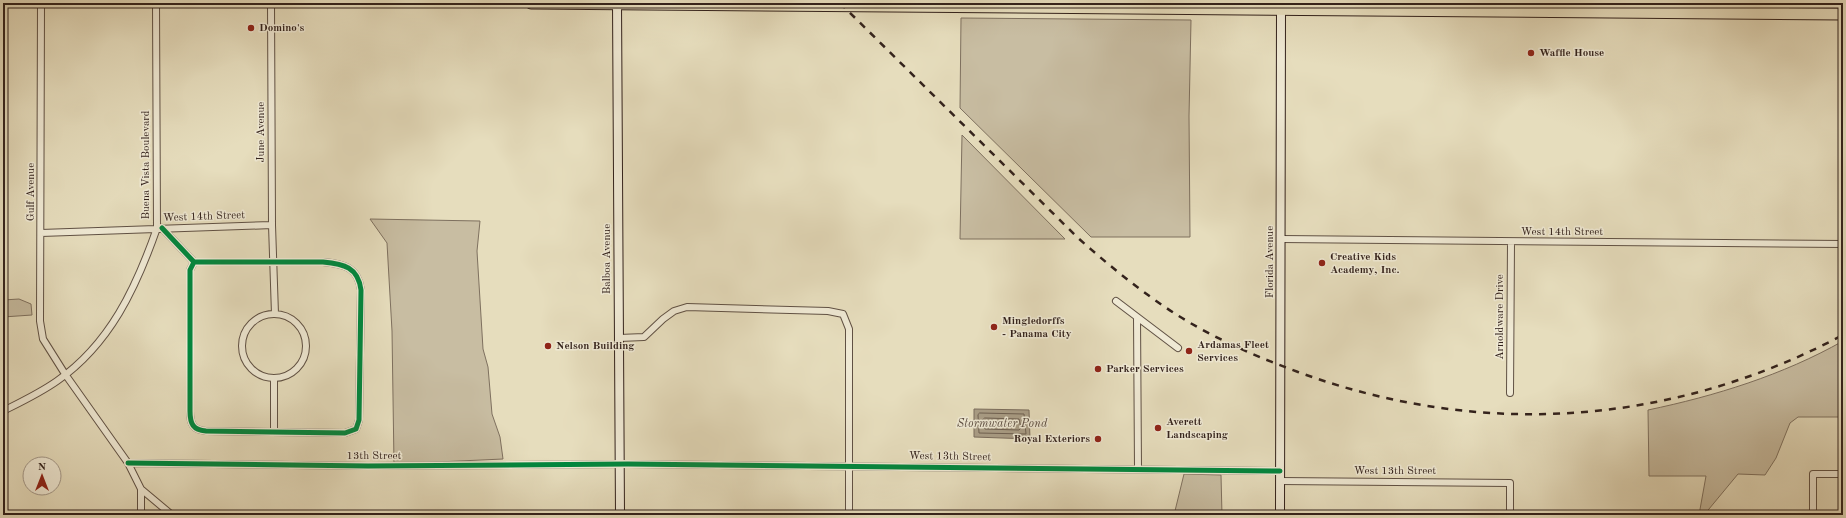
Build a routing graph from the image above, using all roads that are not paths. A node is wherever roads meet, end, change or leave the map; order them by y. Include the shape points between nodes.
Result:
1 (41, 3) edge
2 (156, 3) edge
3 (270, 3) edge
4 (531, 3) edge
5 (617, 3) edge
6 (972, 5) edge
7 (1394, 7) edge
8 (1654, 8) edge
9 (1786, 9) edge
10 (1281, 10) junction
11 (1843, 14) edge
12 (272, 225) junction
13 (159, 228) junction
14 (41, 233) junction
15 (1281, 239) junction
16 (1511, 242) junction
17 (1843, 244) edge
18 (194, 262) junction
19 (273, 262) junction
20 (1116, 301) dead end
21 (275, 314) junction
22 (1137, 317) junction
23 (619, 338) junction
24 (1178, 348) dead end
25 (65, 374) junction
26 (274, 378) junction
27 (1510, 393) dead end
28 (3, 411) edge
29 (274, 432) junction
30 (128, 463) junction
31 (620, 464) junction
32 (849, 466) junction
33 (1138, 469) junction
34 (1280, 471) junction
35 (1843, 474) edge
36 (1280, 481) junction
37 (141, 488) junction
38 (141, 515) edge
39 (172, 515) edge
40 (620, 515) edge
41 (849, 515) edge
42 (1280, 515) edge
43 (1510, 515) edge
44 (1813, 515) edge

1 - 14 street, Gulf Avenue
2 - 13 street, Buena Vista Boulevard
3 - 12 street, June Avenue
4 - 5 highway
5 - 6 highway
5 - 23 street, Balboa Avenue
6 - 10 highway
7 - 8 highway
7 - 10 highway
8 - 9 highway
9 - 11 highway
10 - 15 street, Florida Avenue
12 - 13 street, West 14th Street
12 - 19 street, June Avenue
13 - 14 street, West 14th Street
13 - 18 street
13 - 25 street, Buena Vista Boulevard via 127,301 115,321 92,350
14 - 25 street, Gulf Avenue via 40,321 43,339
15 - 16 street, West 14th Street
15 - 34 street, Florida Avenue
16 - 17 street, West 14th Street
16 - 27 street, Arnoldware Drive
18 - 19 street
18 - 29 street via 190,270 191,424 206,431
19 - 21 street, June Avenue
19 - 29 street via 342,264 353,271 360,290 358,426 353,431 345,433
20 - 22 street
21 - 26 street via 290,318 299,325 307,345 306,356 299,367 284,377
21 - 26 street via 251,324 245,332 242,346 252,370 260,376
22 - 24 street
22 - 33 street
23 - 31 street, Balboa Avenue
23 - 32 street via 644,337 674,311 687,307 828,311 843,314 849,328
25 - 28 street via 56,382
25 - 30 street
26 - 29 street
30 - 31 street, 13th Street via 368,466
30 - 37 street
31 - 32 street, West 13th Street
31 - 40 street, Balboa Avenue
32 - 33 street, West 13th Street
32 - 41 street
33 - 34 street, West 13th Street
34 - 36 street, Florida Avenue
35 - 44 street via 1813,474
36 - 42 street, Florida Avenue
36 - 43 street, West 13th Street via 1510,483
37 - 38 street
37 - 39 street

